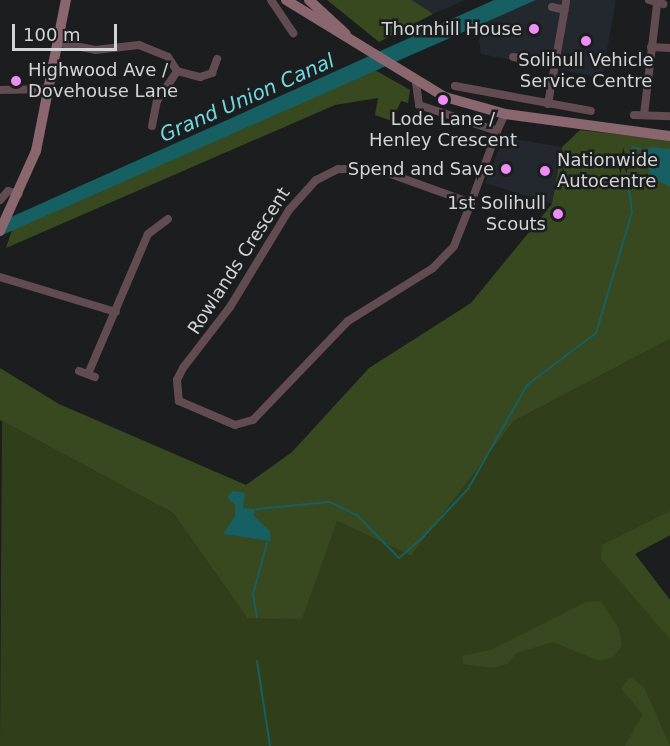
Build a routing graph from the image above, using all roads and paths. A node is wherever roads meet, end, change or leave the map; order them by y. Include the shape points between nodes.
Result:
1 (66, 0) edge
2 (271, 0) edge
3 (286, 0) edge
4 (309, 0) edge
5 (656, 2) edge
6 (552, 7) dead end
7 (293, 33) dead end
8 (60, 43) junction
9 (356, 45) junction
10 (651, 46) junction
11 (670, 48) edge
12 (513, 57) dead end
13 (556, 64) junction
14 (223, 69) dead end
15 (177, 71) junction
16 (416, 83) junction
17 (454, 86) dead end
18 (51, 89) junction
19 (0, 90) edge
20 (534, 102) junction
21 (548, 104) junction
22 (562, 106) junction
23 (591, 111) dead end
24 (506, 114) junction
25 (154, 115) junction
26 (634, 115) dead end
27 (644, 115) junction
28 (670, 116) edge
29 (164, 117) dead end
30 (531, 118) junction
31 (559, 123) junction
32 (152, 126) dead end
33 (497, 131) junction
34 (670, 136) edge
35 (19, 194) junction
36 (0, 200) edge
37 (471, 203) junction
38 (168, 219) dead end
39 (0, 231) edge
40 (0, 277) edge
41 (116, 312) junction
42 (79, 371) dead end

1 - 8 main road
2 - 7 street
3 - 9 main road
4 - 9 main road
5 - 10 street
6 - 13 street via 566,6
8 - 15 street via 95,50 139,45 168,57
8 - 18 main road
9 - 16 main road
10 - 11 street
10 - 27 street
12 - 13 street
13 - 21 street
14 - 15 street via 216,62 206,77
15 - 25 street
16 - 24 main road
16 - 33 street via 419,105
17 - 20 street
18 - 19 street
18 - 35 main road
20 - 21 street
20 - 30 street
21 - 22 street
22 - 23 street
22 - 31 street
24 - 30 main road
24 - 33 street
25 - 29 street
25 - 32 street
26 - 27 street
27 - 28 street
30 - 31 main road
31 - 34 main road
33 - 37 street
35 - 36 street via 8,192
35 - 39 main road
37 - 37 street, Rowlands Crescent via 374,168 338,169 316,180 289,210 230,307 180,374 176,392 187,408 235,425 253,420 348,321 444,257
38 - 41 street via 148,234
40 - 41 street
41 - 42 street via 92,376

